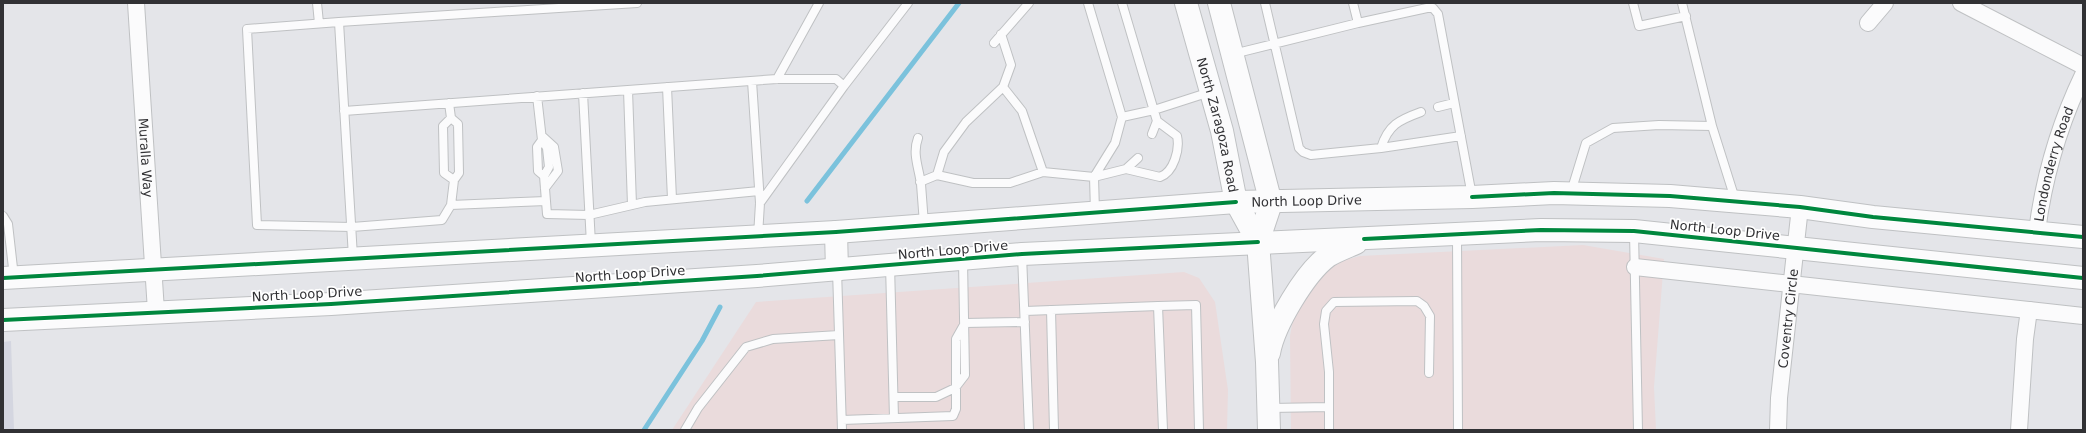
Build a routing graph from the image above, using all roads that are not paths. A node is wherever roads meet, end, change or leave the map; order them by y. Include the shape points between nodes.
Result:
1 (136, 3) edge
2 (317, 3) edge
3 (637, 3) edge
4 (819, 3) edge
5 (908, 3) edge
6 (1029, 3) edge
7 (1088, 3) edge
8 (1122, 3) edge
9 (1186, 3) edge
10 (1219, 3) edge
11 (1265, 3) edge
12 (1353, 3) edge
13 (1633, 3) edge
14 (1682, 3) edge
15 (1884, 3) edge
16 (1961, 3) edge
17 (1686, 16) junction
18 (339, 22) junction
19 (319, 23) junction
20 (1358, 23) junction
21 (1868, 23) dead end
22 (1001, 34) junction
23 (1274, 43) junction
24 (994, 44) dead end
25 (1232, 54) junction
26 (2083, 66) edge
27 (2083, 75) edge
28 (777, 79) junction
29 (752, 81) junction
30 (844, 86) junction
31 (667, 87) junction
32 (1003, 87) junction
33 (628, 90) junction
34 (1211, 92) junction
35 (583, 93) junction
36 (537, 96) junction
37 (449, 103) junction
38 (1454, 103) junction
39 (1438, 107) dead end
40 (1154, 110) junction
41 (344, 111) junction
42 (1421, 112) dead end
43 (1122, 117) junction
44 (451, 118) junction
45 (1156, 121) junction
46 (1712, 126) junction
47 (1152, 134) dead end
48 (1461, 136) junction
49 (542, 138) junction
50 (918, 138) dead end
51 (1380, 148) junction
52 (1138, 158) dead end
53 (1126, 169) junction
54 (1042, 172) junction
55 (937, 175) junction
56 (1094, 177) junction
57 (454, 180) junction
58 (920, 182) junction
59 (545, 188) junction
60 (759, 191) junction
61 (1571, 193) junction
62 (1472, 197) junction
63 (672, 199) junction
64 (546, 201) junction
65 (1236, 202) junction
66 (1736, 202) junction
67 (760, 203) junction
68 (1271, 203) junction
69 (451, 205) junction
70 (632, 205) junction
71 (1800, 207) junction
72 (1095, 213) junction
73 (589, 215) junction
74 (3, 216) edge
75 (924, 225) junction
76 (352, 227) junction
77 (1634, 231) junction
78 (2037, 231) junction
79 (836, 232) junction
80 (1456, 234) junction
81 (758, 236) junction
82 (2083, 237) edge
83 (1364, 239) junction
84 (1258, 242) junction
85 (591, 245) junction
86 (1796, 247) junction
87 (1022, 254) junction
88 (353, 258) junction
89 (964, 259) junction
90 (890, 265) junction
91 (1635, 267) junction
92 (154, 269) junction
93 (837, 270) junction
94 (9, 278) edge
95 (2083, 278) edge
96 (1792, 285) junction
97 (1158, 306) junction
98 (1051, 310) junction
99 (2029, 310) junction
100 (1025, 311) junction
101 (156, 312) junction
102 (2083, 316) edge
103 (3, 320) edge
104 (1025, 322) junction
105 (965, 323) junction
106 (839, 335) junction
107 (1267, 362) junction
108 (1429, 374) dead end
109 (955, 388) junction
110 (894, 397) junction
111 (1268, 408) junction
112 (1329, 408) junction
113 (894, 418) junction
114 (842, 420) junction
115 (685, 430) edge
116 (842, 430) edge
117 (1029, 430) edge
118 (1054, 430) edge
119 (1163, 430) edge
120 (1199, 430) edge
121 (1268, 430) edge
122 (1330, 430) edge
123 (1458, 430) edge
124 (1638, 430) edge
125 (1778, 430) edge
126 (2019, 430) edge

1 - 92 street, Muralla Way
2 - 19 lane
3 - 18 lane
4 - 28 lane
5 - 30 lane
6 - 22 lane
7 - 43 lane
8 - 40 lane
9 - 34 main road, North Zaragoza Road
10 - 25 main road
11 - 23 lane
12 - 20 lane
13 - 17 lane via 1639,26
14 - 17 lane
15 - 21 street
16 - 26 street
17 - 46 lane
18 - 19 lane
18 - 41 lane
19 - 76 lane via 247,29 257,225
20 - 23 lane
20 - 38 lane via 1433,8 1438,14
22 - 24 lane
22 - 32 lane via 1011,65
23 - 25 lane
23 - 51 lane via 1299,148 1303,152 1311,155
25 - 68 main road
27 - 78 street, Londonderry Road via 2067,110 2053,152 2042,195
28 - 29 lane
28 - 30 lane via 836,79
29 - 31 lane
29 - 60 lane
30 - 67 lane
31 - 33 lane
31 - 63 lane
32 - 54 lane via 1022,111
32 - 55 lane via 966,122 944,152
33 - 35 lane
33 - 70 lane
34 - 40 lane
34 - 65 main road, North Zaragoza Road via 1222,131
35 - 36 lane
35 - 73 lane
36 - 37 lane
36 - 49 lane
37 - 41 lane
37 - 44 lane
38 - 39 lane
38 - 48 lane
40 - 43 lane
40 - 45 lane
41 - 76 lane
42 - 51 lane via 1392,125
43 - 56 lane via 1115,143
44 - 57 lane via 458,124 459,173
44 - 57 lane via 443,126 444,173
45 - 47 lane
45 - 53 lane via 1177,136 1178,151 1169,170 1160,177
46 - 61 lane via 1659,125 1613,128 1586,143
46 - 66 lane
48 - 51 lane
48 - 62 lane
49 - 59 lane via 547,148 549,167 544,176
49 - 59 lane via 554,147 558,171
50 - 58 lane via 915,146
52 - 53 lane
53 - 56 lane
54 - 55 lane via 1010,183 973,183
54 - 56 lane
55 - 58 lane
56 - 72 lane
57 - 69 lane
58 - 75 lane
59 - 64 lane
60 - 63 lane
60 - 67 lane
61 - 62 main road, North Loop Drive
61 - 66 main road, North Loop Drive via 1670,196
62 - 68 main road, North Loop Drive
63 - 70 lane
64 - 69 lane
64 - 73 lane via 547,214
65 - 68 main road, North Loop Drive
65 - 72 main road, North Loop Drive
65 - 84 main road, North Zaragoza Road
66 - 71 main road, North Loop Drive
67 - 81 lane
68 - 84 main road, North Zaragoza Road
69 - 76 lane via 442,220
70 - 73 lane
71 - 78 main road, North Loop Drive via 1874,217
71 - 86 street, Coventry Circle
72 - 75 main road, North Loop Drive
73 - 85 lane
74 - 94 lane via 8,224
75 - 79 main road, North Loop Drive
76 - 88 lane
77 - 80 main road, North Loop Drive via 1541,230
77 - 86 main road, North Loop Drive
77 - 91 lane
78 - 82 main road, North Loop Drive
79 - 81 main road, North Loop Drive
79 - 93 main road
80 - 83 main road, North Loop Drive
80 - 123 lane
81 - 85 main road, North Loop Drive
83 - 84 main road, North Loop Drive
83 - 107 main road via 1328,256 1306,278 1270,345
84 - 87 main road, North Loop Drive
84 - 107 main road, North Zaragoza Road
85 - 88 main road, North Loop Drive
86 - 95 main road, North Loop Drive
86 - 96 street, Coventry Circle
87 - 89 main road, North Loop Drive
87 - 100 lane
88 - 92 main road, North Loop Drive
89 - 90 main road, North Loop Drive
89 - 105 lane
90 - 93 main road, North Loop Drive
90 - 110 lane
91 - 96 street
91 - 124 lane
92 - 94 main road, North Loop Drive
92 - 101 street, Muralla Way
93 - 101 main road, North Loop Drive via 331,304
93 - 106 lane
96 - 99 street
96 - 125 street, Coventry Circle via 1779,398
97 - 98 lane
97 - 119 lane
97 - 120 lane via 1196,305
98 - 100 lane
98 - 118 lane
99 - 102 street
99 - 126 street
100 - 104 lane
101 - 103 main road, North Loop Drive
104 - 105 lane
104 - 117 lane
105 - 109 lane via 956,339
106 - 114 lane
106 - 115 lane via 773,339 746,347 698,408
107 - 111 main road, North Zaragoza Road
108 - 112 lane via 1430,316 1424,306 1417,301 1334,302 1326,311 1324,324 1329,372
109 - 110 lane via 936,397
109 - 113 lane via 956,409 953,416
110 - 113 lane
111 - 112 lane
111 - 121 main road, North Zaragoza Road
112 - 122 lane
113 - 114 lane
114 - 116 lane

